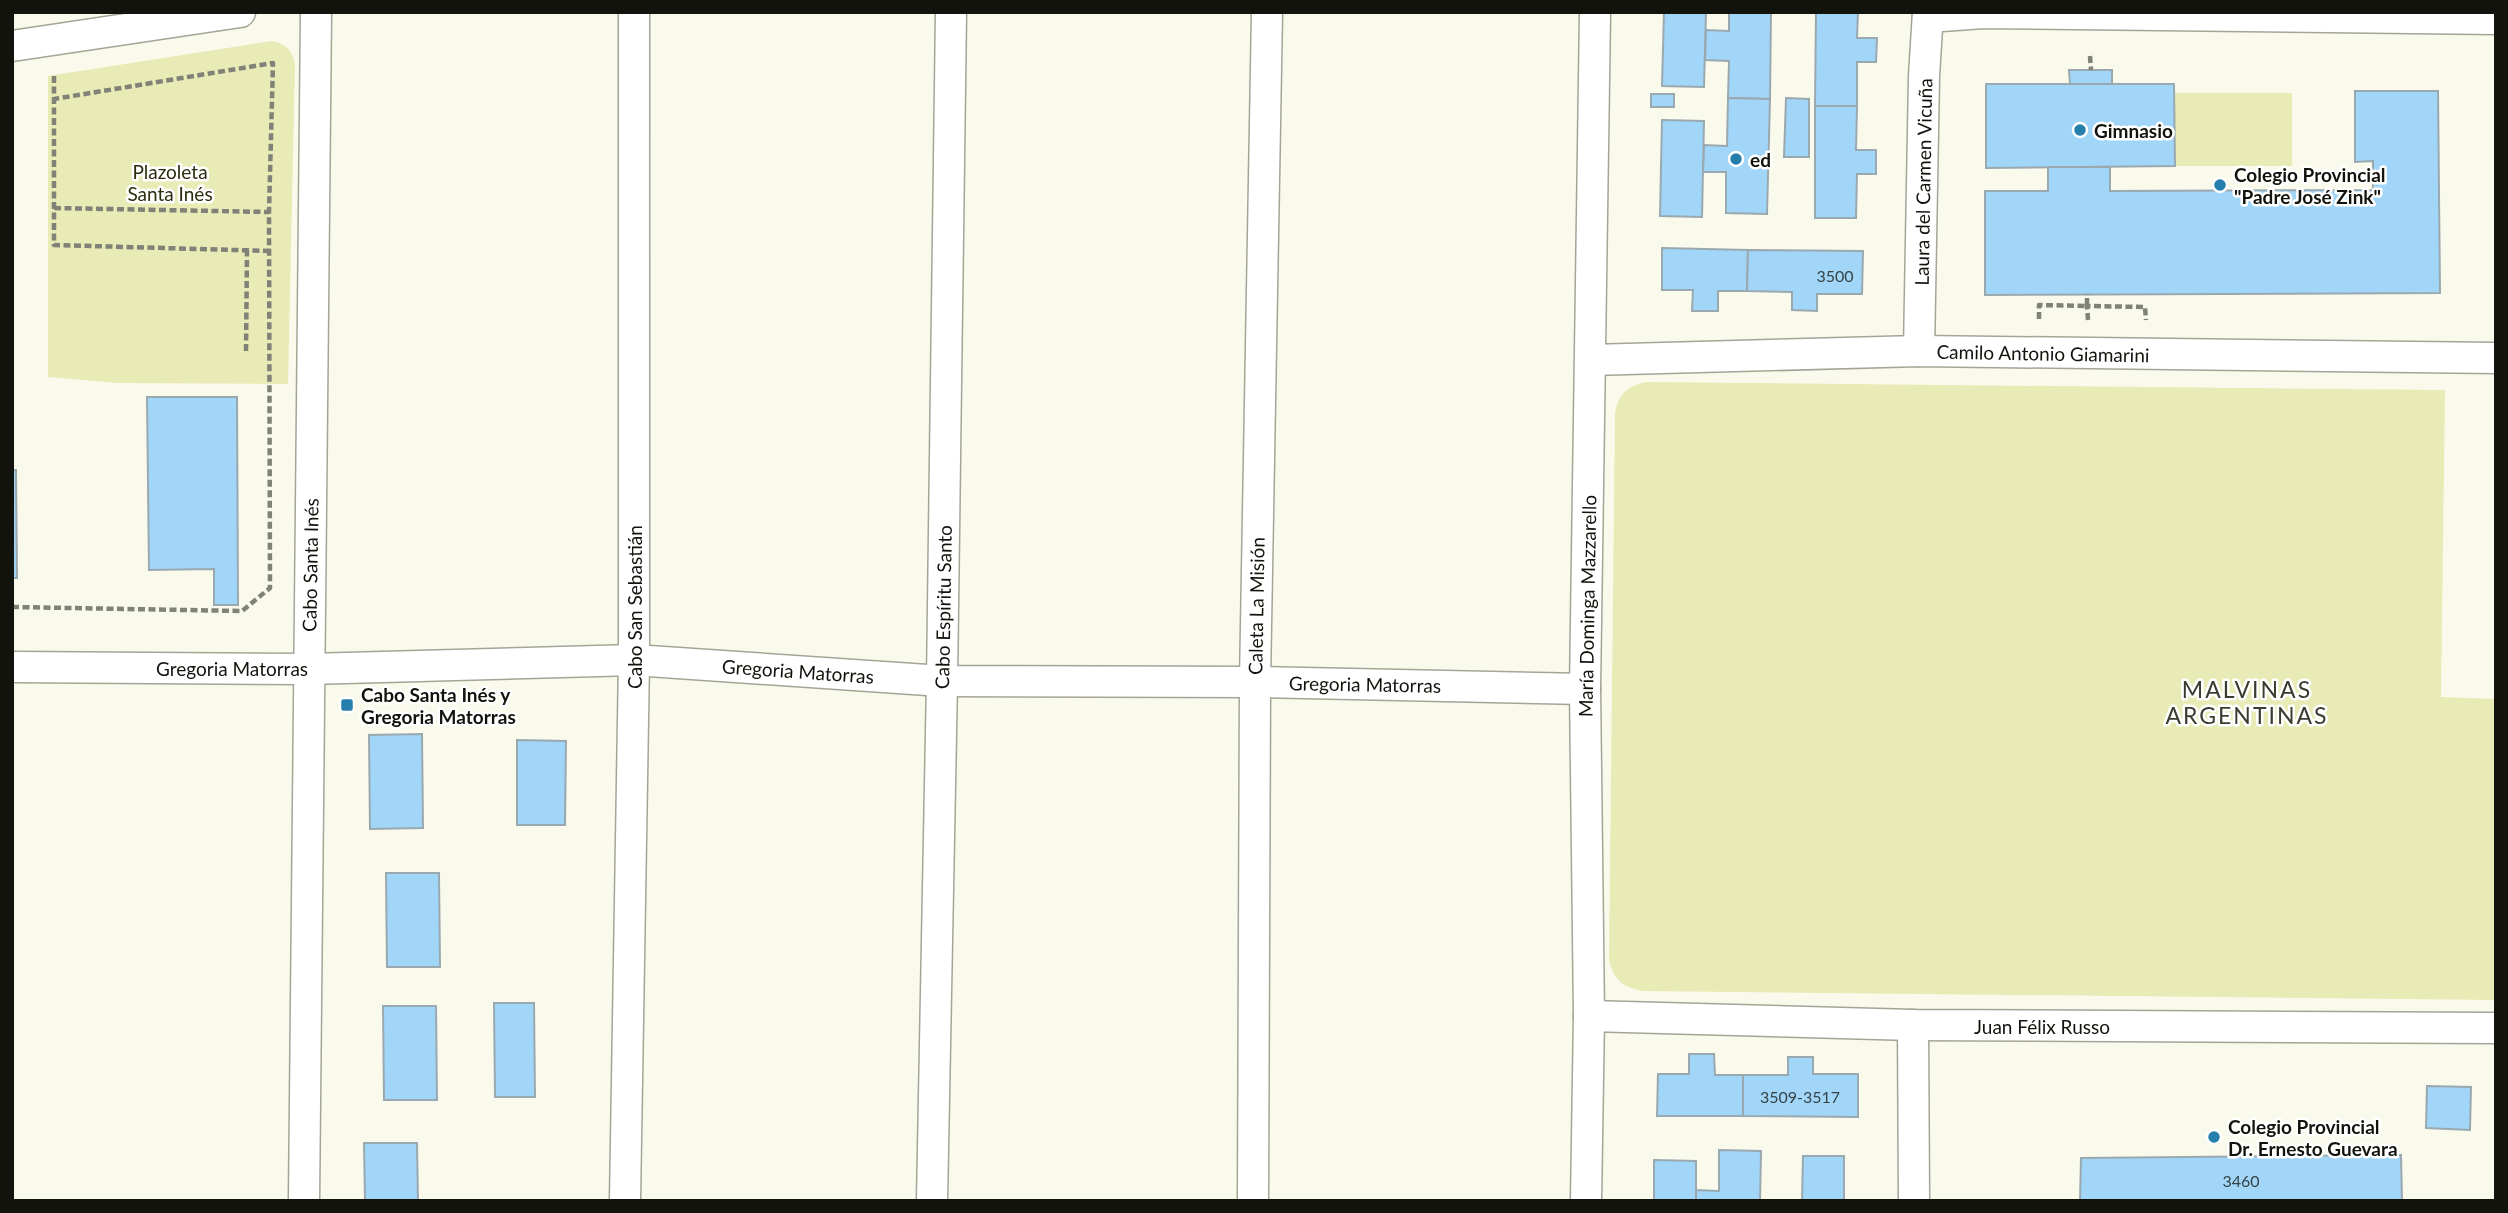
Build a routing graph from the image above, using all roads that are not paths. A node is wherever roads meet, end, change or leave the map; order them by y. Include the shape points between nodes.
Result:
1 (240, 12) edge
2 (316, 12) edge
3 (634, 12) edge
4 (951, 12) edge
5 (1267, 12) edge
6 (1595, 12) edge
7 (1928, 15) edge
8 (2496, 19) edge
9 (12, 46) edge
10 (1919, 351) junction
11 (2496, 358) edge
12 (1591, 360) junction
13 (634, 660) junction
14 (12, 667) edge
15 (309, 669) junction
16 (942, 681) junction
17 (1255, 682) junction
18 (1585, 689) junction
19 (1589, 1016) junction
20 (1913, 1025) junction
21 (2496, 1028) edge
22 (304, 1201) edge
23 (625, 1201) edge
24 (932, 1201) edge
25 (1253, 1201) edge
26 (1586, 1201) edge
27 (1913, 1201) edge

1 - 9 street
2 - 15 street, Cabo Santa Inés
3 - 13 street, Cabo San Sebastián
4 - 16 street, Cabo Espíritu Santo
5 - 17 street, Caleta La Misión
6 - 12 street, María Dominga Mazzarello
7 - 8 street
7 - 10 street, Laura del Carmen Vicuña
10 - 11 street, Camilo Antonio Giamarini
10 - 12 street, Camilo Antonio Giamarini
12 - 18 street, María Dominga Mazzarello
13 - 15 street, Gregoria Matorras
13 - 16 street, Gregoria Matorras
13 - 23 street, Cabo San Sebastián
14 - 15 street, Gregoria Matorras
15 - 22 street, Cabo Santa Inés
16 - 17 street, Gregoria Matorras
16 - 24 street, Cabo Espíritu Santo
17 - 18 street, Gregoria Matorras
17 - 25 street, Caleta La Misión
18 - 19 street, María Dominga Mazzarello
19 - 20 street, Juan Félix Russo
19 - 26 street, María Dominga Mazzarello
20 - 21 street, Juan Félix Russo
20 - 27 street

